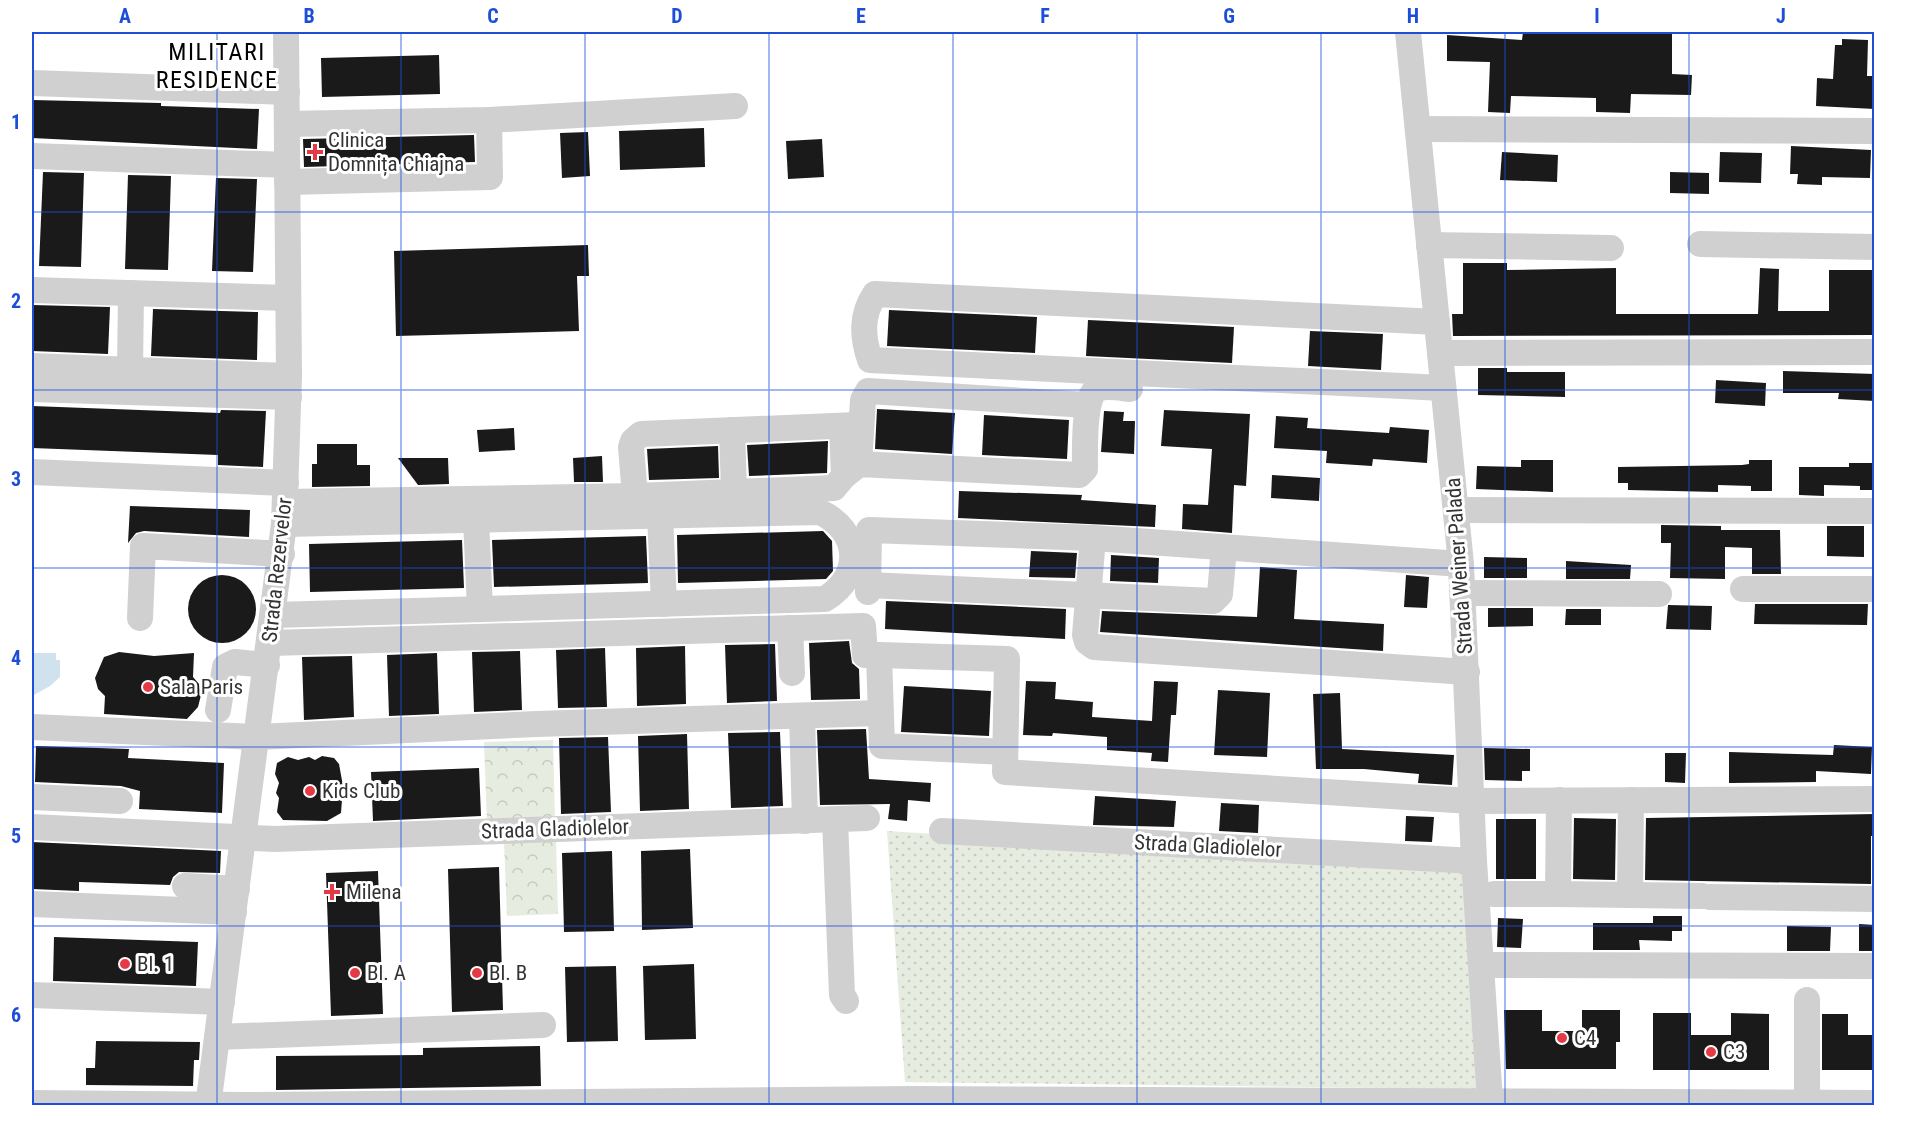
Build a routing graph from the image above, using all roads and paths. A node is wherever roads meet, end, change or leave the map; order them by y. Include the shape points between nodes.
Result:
1 (286, 32) edge
2 (1408, 32) edge
3 (32, 83) edge
4 (287, 92) junction
5 (735, 106) dead end
6 (489, 120) junction
7 (287, 124) junction
8 (1418, 129) junction
9 (1875, 131) edge
10 (32, 156) edge
11 (287, 173) junction
12 (1700, 244) dead end
13 (1429, 245) junction
14 (1875, 247) edge
15 (1611, 248) dead end
16 (32, 290) edge
17 (132, 293) junction
18 (288, 298) junction
19 (1437, 322) junction
20 (1875, 352) edge
21 (1440, 353) junction
22 (870, 360) junction
23 (32, 366) edge
24 (130, 370) junction
25 (289, 387) junction
26 (32, 389) edge
27 (868, 392) junction
28 (1444, 397) junction
29 (1088, 405) junction
30 (852, 425) junction
31 (732, 430) junction
32 (851, 470) junction
33 (32, 472) edge
34 (734, 491) junction
35 (634, 496) junction
36 (285, 503) junction
37 (1456, 510) junction
38 (1875, 511) edge
39 (660, 515) junction
40 (477, 519) junction
41 (1093, 538) junction
42 (1224, 548) junction
43 (282, 554) junction
44 (1461, 564) junction
45 (1743, 589) dead end
46 (1875, 589) edge
47 (1089, 593) junction
48 (1463, 593) junction
49 (1659, 594) dead end
50 (664, 604) junction
51 (480, 609) junction
52 (274, 615) junction
53 (140, 618) dead end
54 (790, 628) junction
55 (268, 654) junction
56 (879, 655) junction
57 (1467, 672) junction
58 (792, 673) dead end
59 (218, 710) dead end
60 (880, 713) junction
61 (802, 716) junction
62 (32, 727) edge
63 (257, 737) junction
64 (1005, 752) junction
65 (32, 797) edge
66 (1875, 799) edge
67 (1558, 800) junction
68 (1630, 800) junction
69 (120, 801) dead end
70 (1471, 801) junction
71 (867, 818) dead end
72 (835, 820) junction
73 (805, 821) junction
74 (32, 827) edge
75 (942, 831) dead end
76 (244, 838) junction
77 (1474, 861) junction
78 (185, 886) dead end
79 (1494, 894) dead end
80 (1558, 894) junction
81 (1630, 895) junction
82 (1875, 899) edge
83 (235, 900) junction
84 (32, 904) edge
85 (1481, 965) junction
86 (1875, 966) edge
87 (32, 995) edge
88 (1806, 1000) dead end
89 (846, 1001) dead end
90 (222, 1002) junction
91 (543, 1025) dead end
92 (217, 1037) junction
93 (1490, 1101) junction
94 (692, 1102) edge
95 (1807, 1102) junction
96 (32, 1103) edge
97 (1088, 1103) edge
98 (1875, 1103) edge
99 (208, 1105) edge
100 (246, 1105) edge

1 - 4 street, Strada Rezervelor
2 - 8 street, Strada Weiner Palada
3 - 4 street
4 - 7 street, Strada Rezervelor
5 - 6 street
6 - 7 street
6 - 11 street via 490,177
7 - 11 street, Strada Rezervelor
8 - 9 street
8 - 13 street, Strada Weiner Palada
10 - 11 street
11 - 18 street, Strada Rezervelor
12 - 14 street
13 - 15 street
13 - 19 street, Strada Weiner Palada
16 - 17 street
17 - 18 street
17 - 24 street
18 - 25 street, Strada Rezervelor
19 - 21 street, Strada Weiner Palada
19 - 22 street via 875,294 866,307 864,320
20 - 21 street
21 - 28 street, Strada Weiner Palada
22 - 27 street
22 - 28 street
23 - 24 street
24 - 25 street
25 - 26 street
25 - 36 street, Strada Rezervelor
27 - 29 street
27 - 30 street
28 - 29 street via 1109,387 1093,392
28 - 37 street, Strada Weiner Palada
29 - 32 street via 1085,469 1079,475
30 - 31 street
30 - 32 street
31 - 34 street
31 - 35 street via 641,434 631,447
32 - 34 street via 834,488
33 - 36 street
34 - 35 street
35 - 36 street
36 - 40 street
36 - 43 street, Strada Rezervelor
37 - 38 street
37 - 44 street, Strada Weiner Palada
39 - 40 street
39 - 50 street
39 - 50 street via 820,512 841,526 853,551 846,580 825,598
40 - 51 street
41 - 42 street
41 - 47 street
41 - 47 street via 869,530 868,588
42 - 44 street
42 - 47 street via 1220,594 1213,601
43 - 52 street, Strada Rezervelor
43 - 53 street via 143,546
44 - 48 street, Strada Weiner Palada
45 - 46 street
47 - 57 street via 1085,634 1094,647
48 - 49 street
48 - 57 street, Strada Weiner Palada
50 - 51 street
51 - 52 street
52 - 55 street, Strada Rezervelor
54 - 55 street
54 - 56 street via 863,626 866,655
54 - 58 street
55 - 59 street via 225,666
55 - 63 street, Strada Rezervelor
56 - 60 street
56 - 64 street via 1007,660
57 - 70 street, Strada Weiner Palada
60 - 61 street
60 - 64 street via 882,746
61 - 63 street
61 - 73 street
62 - 63 street
63 - 76 street, Strada Rezervelor
64 - 70 street via 1005,772
65 - 69 street
66 - 68 street
67 - 68 street
67 - 70 street
67 - 80 street
68 - 81 street
70 - 77 street, Strada Weiner Palada
71 - 72 street, Strada Gladiolelor
72 - 73 street, Strada Gladiolelor
72 - 89 street via 842,995
73 - 76 street, Strada Gladiolelor
74 - 76 street, Strada Gladiolelor
75 - 77 street, Strada Gladiolelor
76 - 83 street, Strada Rezervelor
77 - 85 street, Strada Weiner Palada
78 - 83 street
79 - 80 street
80 - 81 street
81 - 82 street
83 - 84 street
83 - 90 street, Strada Rezervelor
85 - 86 street
85 - 93 street, Strada Weiner Palada
87 - 90 street
88 - 95 street
90 - 92 street, Strada Rezervelor
91 - 92 street
92 - 99 street, Strada Rezervelor
93 - 95 street
93 - 97 street
94 - 97 street
94 - 100 street
95 - 98 street
96 - 99 street
99 - 100 street

